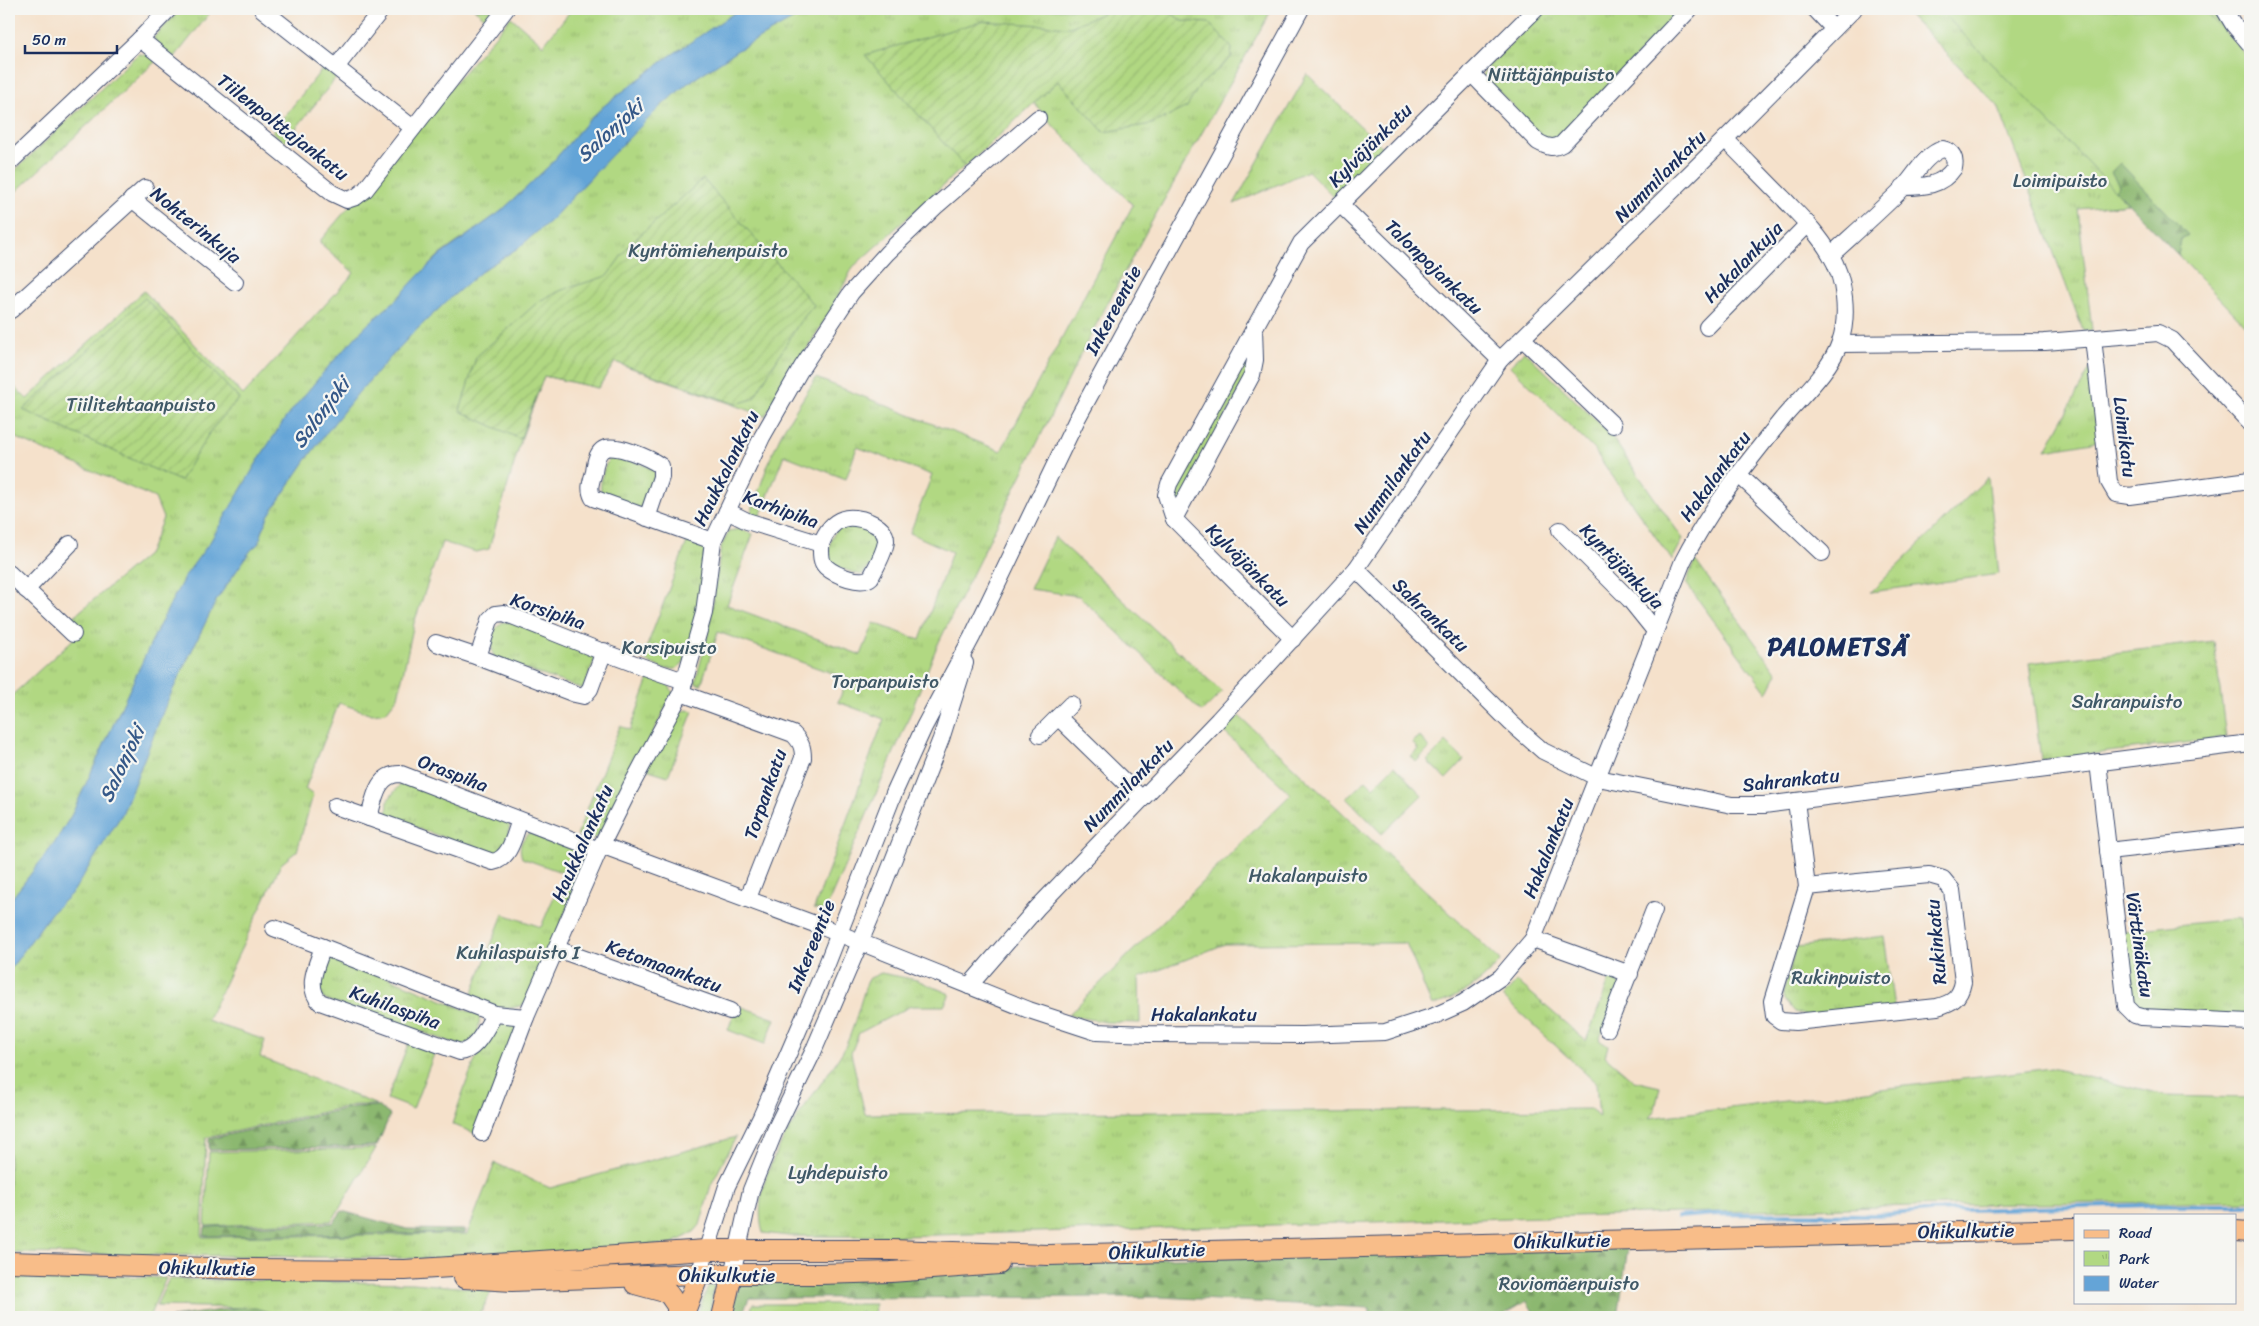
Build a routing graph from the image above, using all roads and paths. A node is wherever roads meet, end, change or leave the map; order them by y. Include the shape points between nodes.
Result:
1 (169, 9) edge
2 (262, 9) edge
3 (382, 9) edge
4 (506, 9) edge
5 (1301, 9) edge
6 (1536, 9) edge
7 (1690, 9) edge
8 (1815, 9) edge
9 (1854, 9) edge
10 (2224, 9) edge
11 (1834, 28) junction
12 (140, 39) junction
13 (2250, 44) edge
14 (337, 66) junction
15 (1471, 73) junction
16 (1038, 118) dead end
17 (413, 128) junction
18 (1726, 139) junction
19 (9, 163) edge
20 (145, 188) dead end
21 (1904, 188) dead end
22 (132, 199) junction
23 (1340, 204) junction
24 (1808, 224) junction
25 (1831, 255) junction
26 (235, 282) dead end
27 (9, 308) edge
28 (1707, 327) dead end
29 (2093, 338) junction
30 (1523, 339) junction
31 (1840, 344) junction
32 (1500, 360) junction
33 (2250, 423) edge
34 (1613, 424) dead end
35 (1738, 474) junction
36 (2250, 480) edge
37 (727, 511) junction
38 (647, 518) junction
39 (1560, 530) dead end
40 (713, 541) junction
41 (70, 544) dead end
42 (821, 544) dead end
43 (1822, 553) dead end
44 (1356, 569) junction
45 (9, 573) edge
46 (26, 590) junction
47 (1655, 631) junction
48 (72, 634) dead end
49 (972, 637) junction
50 (1293, 639) junction
51 (436, 643) dead end
52 (604, 651) junction
53 (478, 657) junction
54 (683, 687) junction
55 (1071, 704) dead end
56 (1058, 717) junction
57 (1040, 735) dead end
58 (2250, 743) edge
59 (2098, 762) junction
60 (1598, 778) junction
61 (1142, 799) junction
62 (1796, 801) junction
63 (334, 806) dead end
64 (369, 818) junction
65 (520, 820) junction
66 (2250, 836) edge
67 (600, 848) junction
68 (2108, 851) junction
69 (1807, 887) junction
70 (748, 898) junction
71 (1654, 910) dead end
72 (274, 928) dead end
73 (838, 933) junction
74 (1532, 938) junction
75 (860, 943) junction
76 (323, 947) junction
77 (557, 949) junction
78 (1630, 974) junction
79 (969, 986) junction
80 (730, 1011) dead end
81 (494, 1014) junction
82 (526, 1017) junction
83 (2250, 1022) edge
84 (1607, 1029) dead end
85 (482, 1132) dead end
86 (2074, 1229) edge
87 (2236, 1231) edge
88 (2250, 1232) edge
89 (706, 1250) junction
90 (737, 1250) junction
91 (1048, 1255) junction
92 (9, 1262) edge
93 (405, 1270) junction
94 (699, 1274) junction
95 (732, 1275) junction
96 (608, 1279) junction
97 (677, 1317) edge
98 (683, 1317) edge
99 (722, 1317) edge

1 - 12 street
2 - 14 street
3 - 14 street
4 - 17 street, Tiilenpolttajankatu
5 - 49 street, Inkereentie via 1077,419
6 - 15 street, Kylväjänkatu
7 - 15 street via 1557,147 1538,142
8 - 11 street
9 - 11 street, Nummilankatu
10 - 13 street
11 - 18 street, Nummilankatu
12 - 17 street, Tiilenpolttajankatu via 339,197 347,200 365,190
12 - 19 street
14 - 17 street
15 - 23 street, Kylväjänkatu
16 - 37 street, Haukkalankatu via 932,210 851,293 802,366 762,437
18 - 24 street, Hakalankatu
18 - 30 street, Nummilankatu
20 - 22 street, Nohterinkuja
21 - 25 street
22 - 26 street, Nohterinkuja
22 - 27 street, Nohterinkuja via 11,310
23 - 32 street, Talonpojankatu
23 - 50 street, Kylväjänkatu via 1301,243 1254,326 1252,375 1174,519
24 - 25 street, Hakalankatu
24 - 28 street, Hakalankuja
25 - 31 street, Hakalankatu via 1844,302
29 - 31 street via 2046,342
29 - 33 street via 2148,332 2166,336
29 - 36 street, Loimikatu via 2109,482 2116,494 2129,496
30 - 32 street, Nummilankatu
30 - 34 street
31 - 35 street, Hakalankatu
32 - 44 street, Nummilankatu
35 - 43 street
35 - 47 street, Hakalankatu via 1696,536
37 - 40 street, Haukkalankatu
37 - 42 street, Karhipiha via 747,521
38 - 38 street via 593,498 590,485 602,450 618,448 660,466 661,477
38 - 40 street
39 - 47 street, Kyntäjänkuja via 1630,600
40 - 54 street, Haukkalankatu via 704,613
41 - 46 street
44 - 50 street, Nummilankatu
44 - 60 street, Sahrankatu via 1526,737 1543,751
45 - 46 street
46 - 48 street
47 - 60 street, Hakalankatu
49 - 73 street, Inkereentie via 906,768
49 - 75 street, Inkereentie via 941,740
50 - 61 street, Nummilankatu
51 - 53 street
52 - 53 street, Korsipiha via 504,613 496,614 490,620
52 - 53 street via 590,689 584,696
52 - 54 street, Korsipiha
54 - 67 street, Haukkalankatu
54 - 70 street, Torpankatu via 793,734 803,748 803,758
55 - 56 street
56 - 57 street
56 - 61 street
58 - 59 street, Sahrankatu
59 - 62 street, Sahrankatu
59 - 68 street, Värttinäkatu
60 - 62 street, Sahrankatu via 1732,805
60 - 74 street, Hakalankatu
61 - 79 street, Nummilankatu via 1037,908
62 - 69 street, Rukinkatu
63 - 64 street
64 - 65 street via 493,862 508,854
64 - 65 street, Oraspiha via 378,788 385,777 401,774
65 - 67 street, Oraspiha
66 - 68 street
67 - 70 street
67 - 77 street, Haukkalankatu
68 - 83 street, Värttinäkatu via 2124,1000 2130,1011 2142,1016
69 - 69 street, Rukinkatu via 1772,1001 1774,1016 1781,1021 1794,1022 1937,1007 1955,1001 1964,982 1952,890 1943,879 1929,875
70 - 73 street
71 - 78 street
72 - 76 street, Kuhilaspiha
73 - 75 street, Hakalankatu
73 - 89 street, Inkereentie via 761,1117 727,1186
74 - 78 street
74 - 79 street, Hakalankatu via 1501,977 1463,1004 1401,1028 1376,1033 1096,1032
75 - 79 street, Hakalankatu
75 - 90 street, Inkereentie via 758,1170
76 - 81 street, Kuhilaspiha
76 - 81 street, Kuhilaspiha via 312,983 314,996 320,1002 460,1052 468,1052 474,1046
77 - 80 street, Ketomaankatu
77 - 82 street, Haukkalankatu
78 - 84 street
81 - 82 street, Kuhilaspiha
82 - 85 street, Haukkalankatu
86 - 91 main road, Ohikulkutie
87 - 88 main road
89 - 90 main road, Ohikulkutie
89 - 93 main road, Ohikulkutie
89 - 94 street, Inkereentie
90 - 91 main road, Ohikulkutie
90 - 95 street, Inkereentie
91 - 95 main road, Ohikulkutie via 1006,1263 925,1270
92 - 93 main road, Ohikulkutie
93 - 96 main road, Ohikulkutie via 512,1281
94 - 95 main road, Ohikulkutie
94 - 96 main road, Ohikulkutie
94 - 98 main road
95 - 99 main road
96 - 97 main road via 668,1293 676,1306

